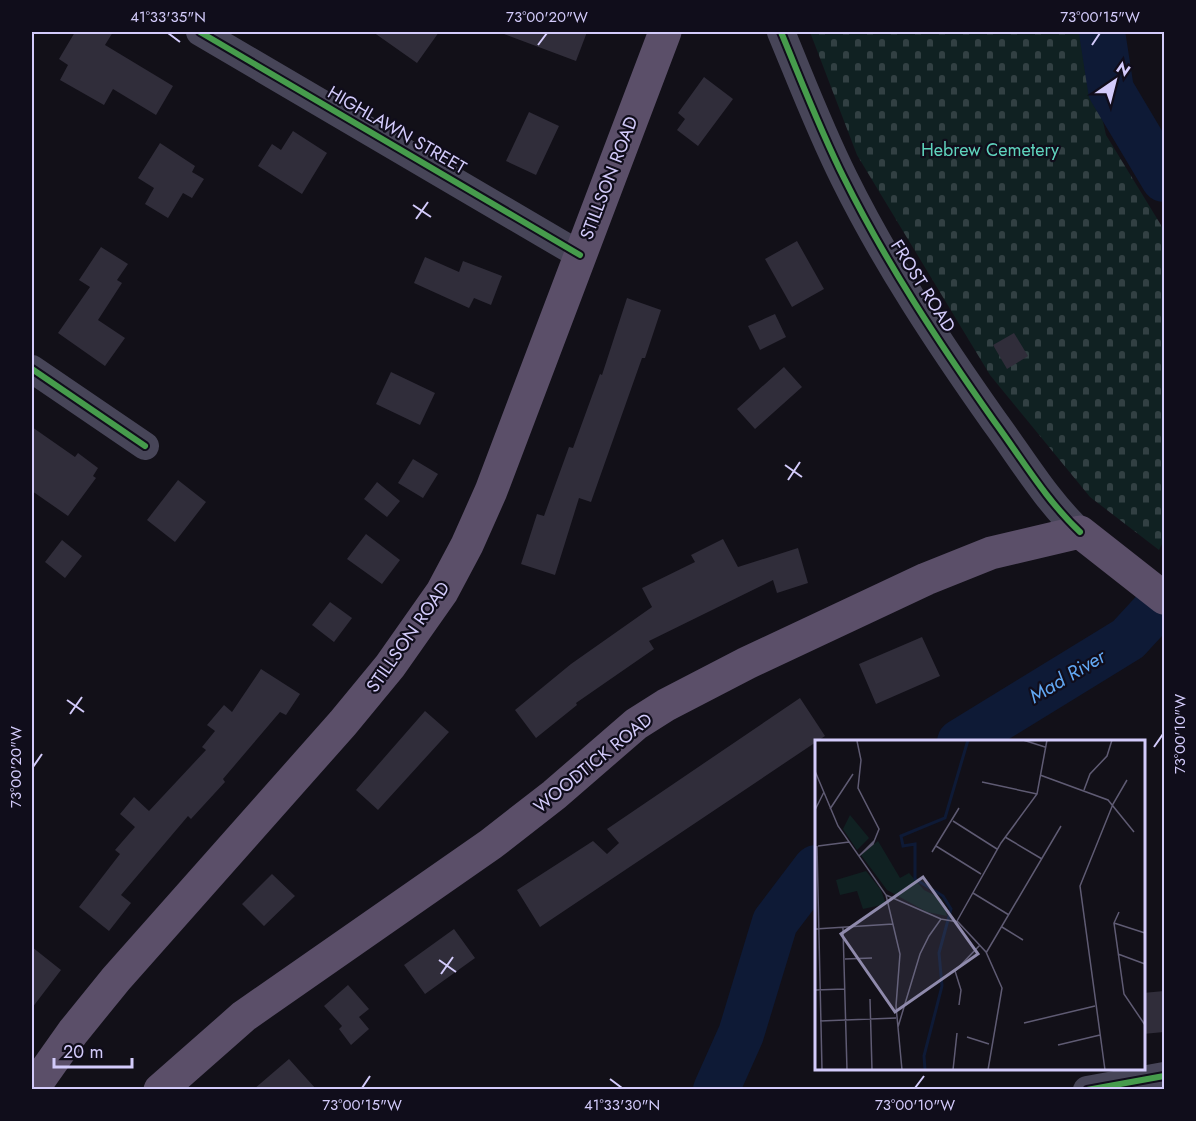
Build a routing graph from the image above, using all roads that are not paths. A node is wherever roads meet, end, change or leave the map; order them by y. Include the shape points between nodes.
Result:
1 (200, 32) edge
2 (665, 32) edge
3 (780, 32) edge
4 (580, 255) junction
5 (32, 369) edge
6 (145, 446) dead end
7 (1080, 532) junction
8 (1152, 589) edge
9 (1164, 1076) edge
10 (32, 1089) edge
11 (160, 1089) edge
12 (1088, 1089) edge

1 - 4 street, HIGHLAWN STREET
2 - 4 main road, STILLSON ROAD
3 - 7 street, FROST ROAD via 832,153 902,283 1038,484
4 - 10 main road, STILLSON ROAD via 479,519 427,616 369,694 102,997
5 - 6 street
7 - 8 main road
7 - 11 main road, WOODTICK ROAD via 991,553 926,579 666,705 636,724 491,844 244,1016
9 - 12 street

